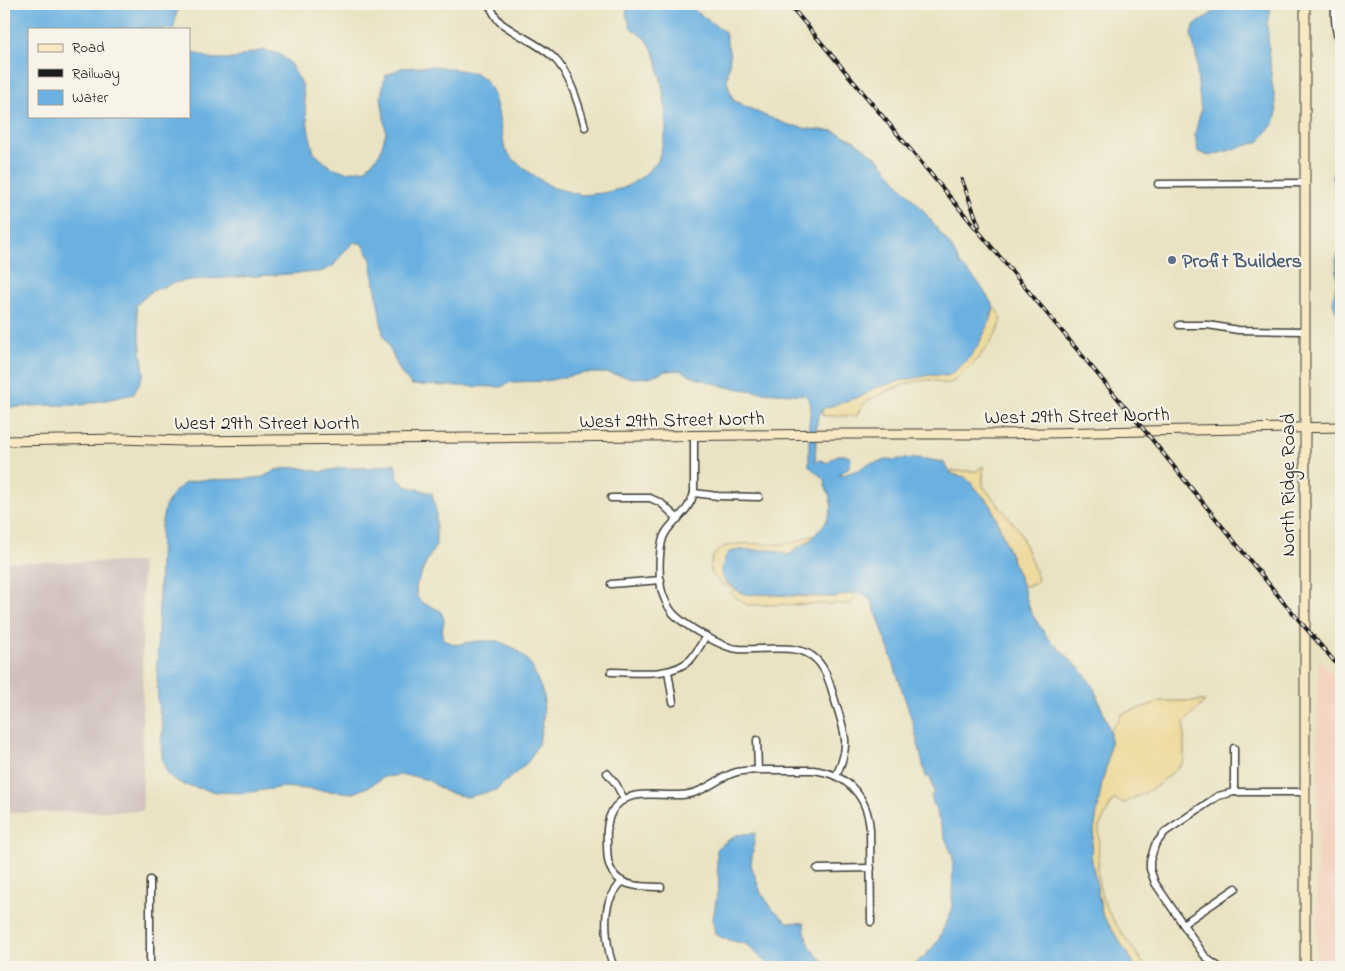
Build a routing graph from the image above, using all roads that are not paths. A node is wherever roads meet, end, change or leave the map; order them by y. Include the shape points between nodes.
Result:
1 (489, 4) edge
2 (1304, 4) edge
3 (1334, 4) edge
4 (1341, 48) edge
5 (585, 127) dead end
6 (1305, 183) junction
7 (1158, 184) dead end
8 (1179, 326) dead end
9 (1304, 331) junction
10 (1341, 427) edge
11 (1305, 428) junction
12 (694, 436) junction
13 (4, 441) edge
14 (694, 493) junction
15 (760, 497) dead end
16 (611, 498) dead end
17 (678, 519) junction
18 (661, 580) junction
19 (611, 584) dead end
20 (706, 636) junction
21 (668, 671) junction
22 (611, 672) dead end
23 (673, 702) dead end
24 (757, 740) dead end
25 (1234, 748) dead end
26 (758, 770) junction
27 (607, 773) dead end
28 (836, 776) junction
29 (1234, 792) junction
30 (1304, 792) junction
31 (624, 799) junction
32 (871, 868) junction
33 (817, 869) dead end
34 (150, 880) dead end
35 (622, 880) junction
36 (661, 887) dead end
37 (1236, 888) dead end
38 (871, 922) dead end
39 (1182, 924) junction
40 (150, 967) edge
41 (614, 967) edge
42 (1219, 967) edge
43 (1305, 967) edge

1 - 5 street via 500,22 554,58 576,95
2 - 6 main road, North Ridge Road
3 - 4 street via 1336,37
6 - 7 street
6 - 9 main road, North Ridge Road
8 - 9 street
9 - 11 main road, North Ridge Road
10 - 11 main road, West 29th Street North
11 - 12 main road, West 29th Street North
11 - 30 main road, North Ridge Road
12 - 13 main road, West 29th Street North
12 - 14 street
14 - 15 street
14 - 17 street via 689,506
16 - 17 street via 656,500
17 - 18 street via 662,538
18 - 19 street
18 - 20 street via 664,597 673,613
20 - 21 street via 690,660
20 - 28 street via 736,649 801,650 818,662 826,675 845,731 846,749
21 - 22 street
21 - 23 street
24 - 26 street
25 - 29 street
26 - 28 street via 813,770
26 - 31 street via 729,774 690,794
27 - 31 street
28 - 32 street via 851,786 866,808
29 - 30 street
29 - 39 street via 1211,799 1165,832 1152,852 1150,869 1154,883
30 - 43 main road, North Ridge Road
31 - 35 street via 614,808 606,829 608,864
32 - 33 street
32 - 38 street
34 - 40 street
35 - 36 street via 634,886
35 - 41 street via 610,898 607,913 607,943
37 - 39 street
39 - 42 street via 1204,956

